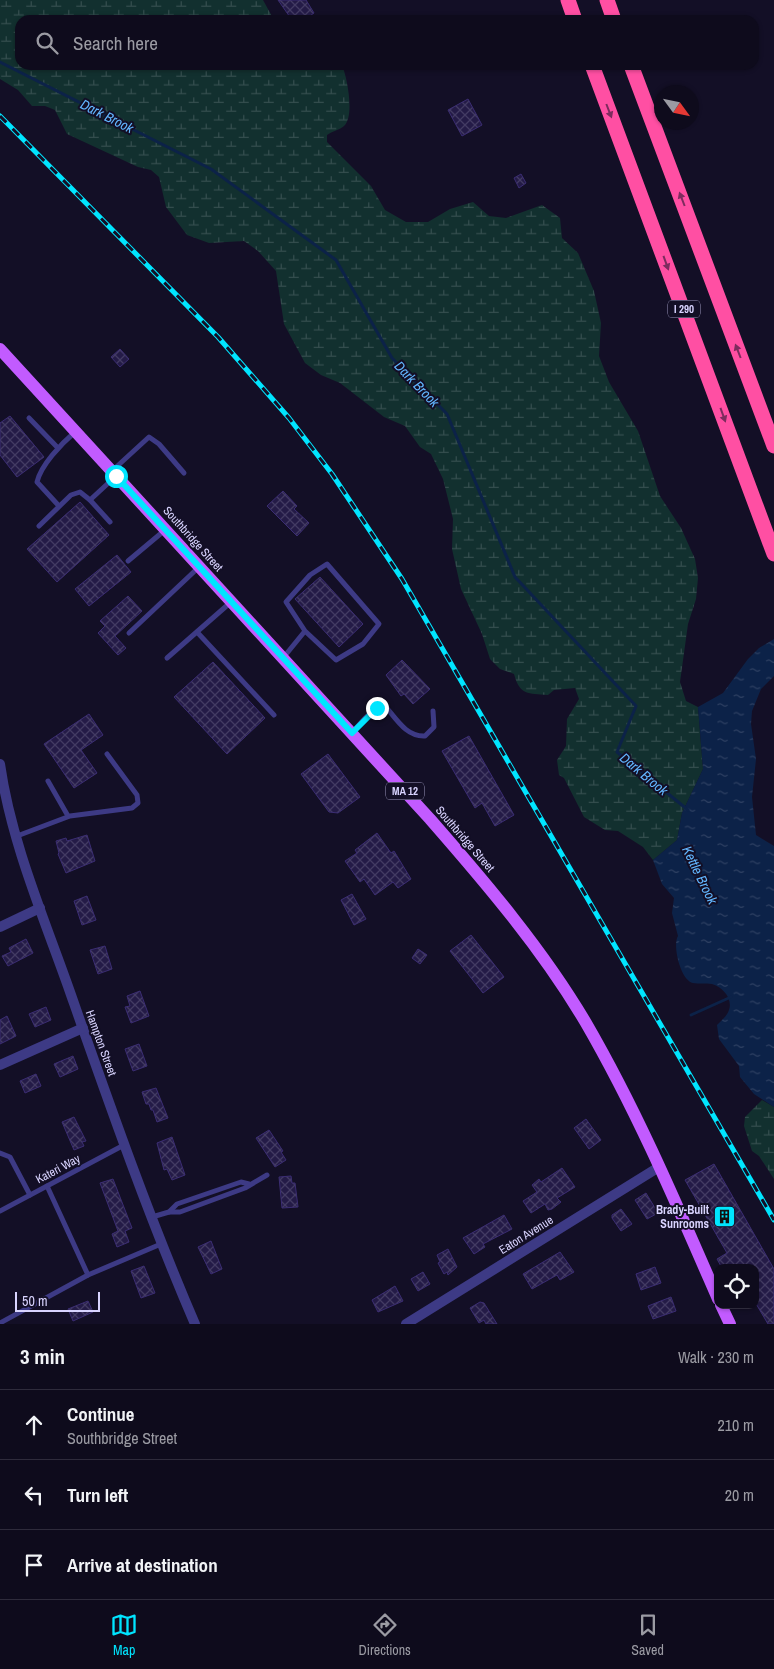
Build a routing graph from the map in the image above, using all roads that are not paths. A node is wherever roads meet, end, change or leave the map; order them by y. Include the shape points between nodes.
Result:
1 (568, 0) edge
2 (607, 0) edge
3 (573, 15) edge
4 (612, 15) edge
5 (594, 70) edge
6 (633, 70) edge
7 (0, 349) edge
8 (29, 418) dead end
9 (76, 431) junction
10 (774, 446) edge
11 (57, 447) junction
12 (114, 473) junction
13 (184, 473) dead end
14 (90, 500) junction
15 (59, 506) junction
16 (110, 522) dead end
17 (39, 526) dead end
18 (166, 530) junction
19 (774, 554) edge
20 (128, 562) dead end
21 (200, 567) junction
22 (231, 601) junction
23 (306, 631) junction
24 (197, 632) junction
25 (129, 634) dead end
26 (167, 658) dead end
27 (283, 658) junction
28 (433, 711) dead end
29 (274, 715) dead end
30 (352, 733) junction
31 (107, 754) dead end
32 (0, 764) edge
33 (48, 781) dead end
34 (68, 816) junction
35 (17, 836) junction
36 (40, 908) junction
37 (0, 927) edge
38 (83, 1028) junction
39 (0, 1065) edge
40 (125, 1145) junction
41 (0, 1153) edge
42 (659, 1166) junction
43 (267, 1175) dead end
44 (47, 1186) junction
45 (30, 1195) junction
46 (0, 1211) edge
47 (151, 1217) junction
48 (161, 1244) junction
49 (88, 1275) junction
50 (714, 1290) edge
51 (722, 1309) edge
52 (0, 1323) edge
53 (195, 1324) edge
54 (406, 1324) edge
55 (730, 1324) edge

1 - 3 highway
2 - 4 highway
5 -> 19 highway, I 290
10 -> 6 highway, I 290
7 - 9 main road, Southbridge Street / MA 12
8 - 11 lane
9 - 11 lane
9 - 12 main road, Southbridge Street / MA 12
11 - 15 lane via 36,482
12 - 13 lane via 148,437 159,444
12 - 14 lane
12 - 18 main road, Southbridge Street / MA 12
14 - 15 lane via 80,492
14 - 16 lane
15 - 17 lane
18 - 20 lane
18 - 21 main road, Southbridge Street / MA 12
21 - 22 main road, Southbridge Street / MA 12
21 - 25 lane
22 - 24 lane
22 - 27 main road, Southbridge Street / MA 12
23 - 23 lane via 336,660 364,644 379,624 327,564 310,574 286,602
23 - 27 lane
24 - 26 lane
24 - 29 lane
27 - 30 main road, Southbridge Street / MA 12
28 - 30 lane via 434,727 425,736 408,732 386,708 381,707 372,711
30 - 42 main road, Southbridge Street / MA 12 via 464,858 540,954 585,1022 628,1100
31 - 34 lane via 137,795 138,803 132,808
32 - 35 street, Hampton Street
33 - 34 lane
34 - 35 lane
35 - 36 street, Hampton Street
36 - 37 street
36 - 38 street, Hampton Street
38 - 39 street
38 - 40 street, Hampton Street
40 - 44 lane, Kateri Way
40 - 47 street, Hampton Street
41 - 45 lane via 10,1157
42 - 50 main road, Southbridge Street / MA 12
42 - 54 street, Eaton Avenue
43 - 47 lane via 249,1184 241,1182 177,1204 169,1212
44 - 45 lane, Kateri Way
44 - 49 lane
45 - 46 lane, Kateri Way
47 - 48 street, Hampton Street
48 - 49 lane
48 - 53 street, Hampton Street
49 - 52 lane
51 - 55 main road

